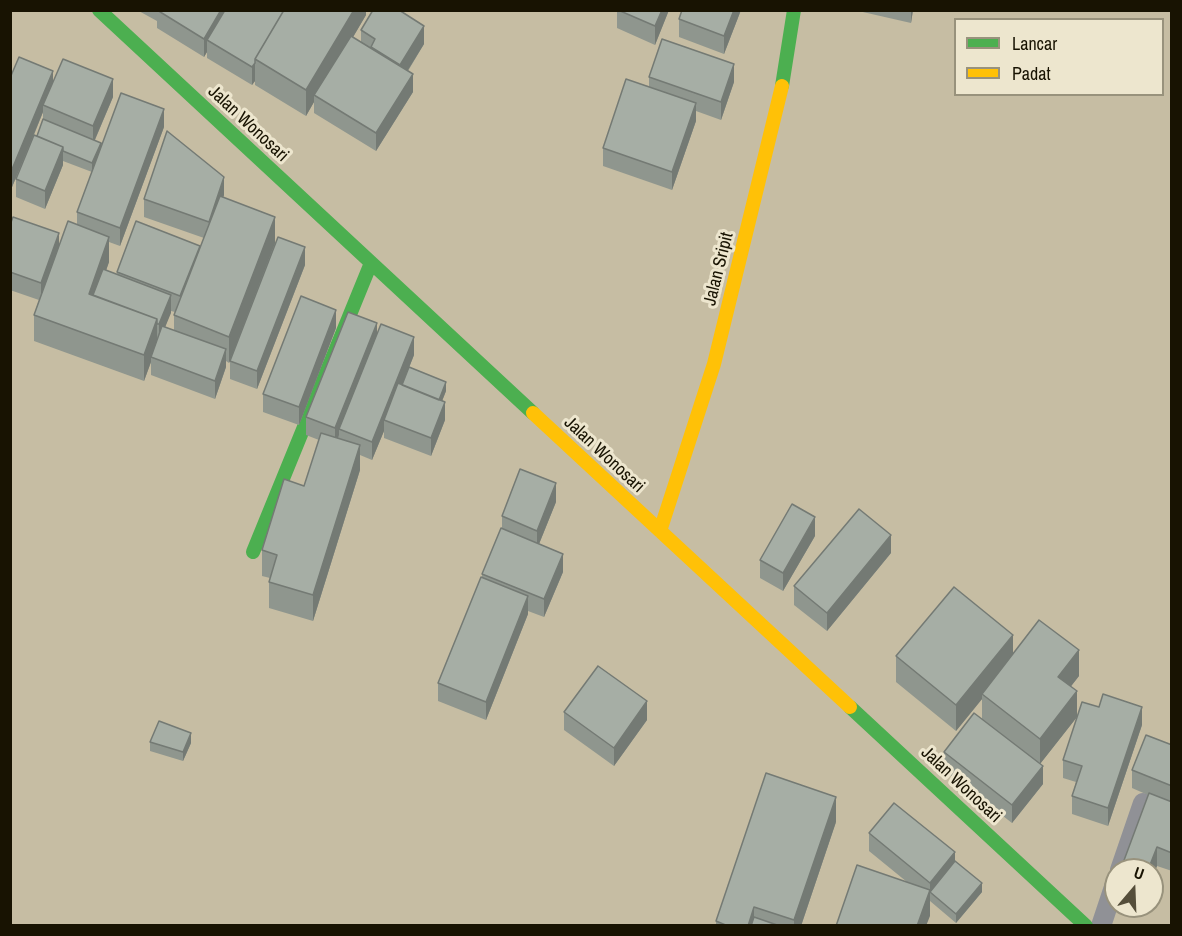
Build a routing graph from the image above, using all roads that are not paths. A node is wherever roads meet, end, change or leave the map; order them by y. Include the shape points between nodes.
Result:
1 (99, 10) edge
2 (794, 10) edge
3 (371, 263) junction
4 (660, 531) junction
5 (253, 552) dead end
6 (1143, 803) edge
7 (1124, 858) edge
8 (1086, 926) edge

1 - 3 main road, Jalan Wonosari
2 - 4 main road, Jalan Sripit via 781,92 714,364
3 - 4 main road, Jalan Wonosari
3 - 5 main road
4 - 8 main road, Jalan Wonosari
6 - 7 lane

